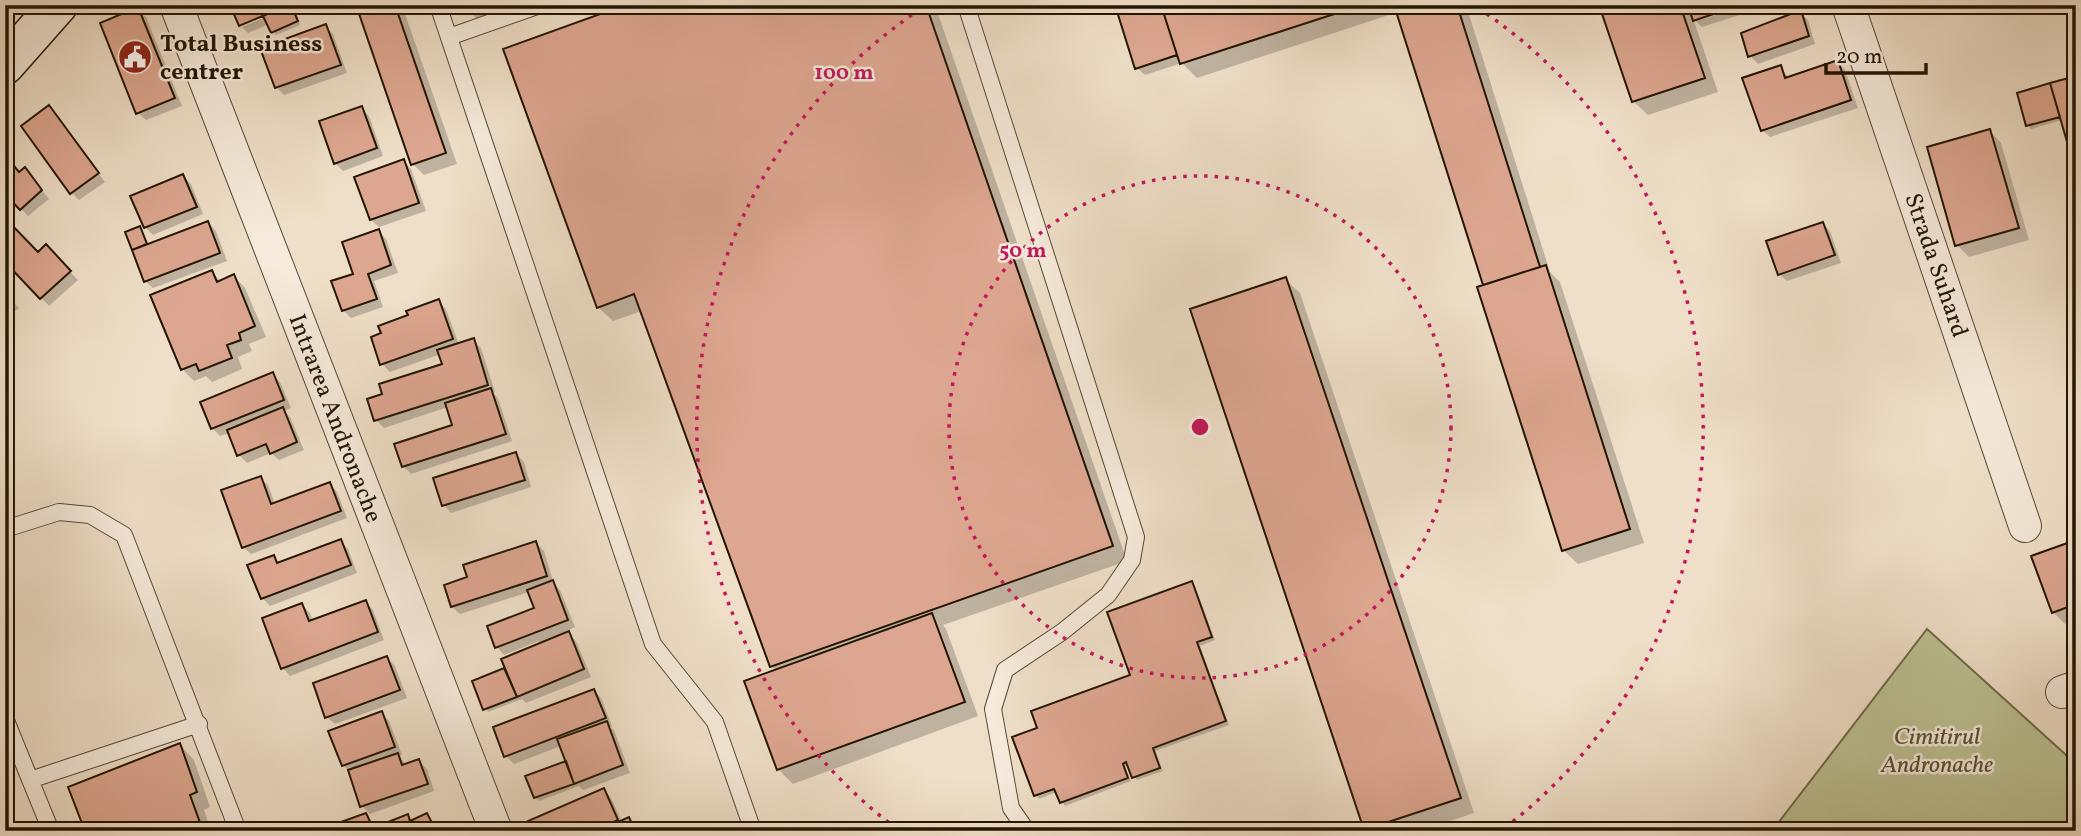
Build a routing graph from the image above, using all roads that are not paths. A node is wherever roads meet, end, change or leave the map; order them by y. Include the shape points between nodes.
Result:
1 (58, 5) edge
2 (72, 5) edge
3 (176, 5) edge
4 (438, 5) edge
5 (540, 5) edge
6 (966, 5) edge
7 (1848, 5) edge
8 (449, 37) junction
9 (16, 54) edge
10 (2025, 526) dead end
11 (5, 529) edge
12 (5, 718) edge
13 (198, 724) junction
14 (30, 780) junction
15 (51, 831) edge
16 (238, 831) edge
17 (496, 831) edge
18 (753, 831) edge
19 (1027, 831) edge

1 - 9 main road
2 - 9 main road
3 - 17 street, Intrarea Andronache
4 - 8 lane
5 - 8 lane
6 - 19 lane via 1136,537 1132,560 1108,595 1005,670 993,709 1011,808
7 - 10 street, Strada Suhard
8 - 18 lane via 653,644 715,722
11 - 13 lane via 59,512 90,515 124,535
12 - 14 lane
13 - 14 lane
13 - 16 lane
14 - 15 lane

